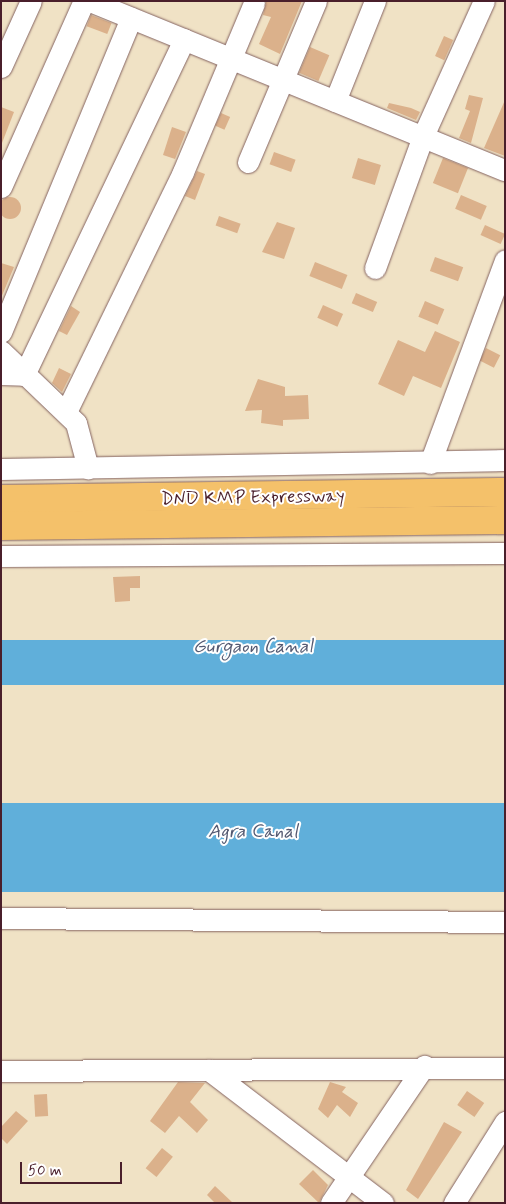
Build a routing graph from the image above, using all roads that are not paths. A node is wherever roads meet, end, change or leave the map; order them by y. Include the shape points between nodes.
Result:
1 (31, 1) edge
2 (84, 1) edge
3 (90, 1) edge
4 (316, 1) edge
5 (375, 1) edge
6 (484, 1) edge
7 (254, 3) dead end
8 (131, 18) junction
9 (184, 38) junction
10 (232, 58) junction
11 (1, 67) edge
12 (283, 80) junction
13 (336, 101) junction
14 (422, 136) junction
15 (248, 162) dead end
16 (505, 170) edge
17 (1, 187) edge
18 (505, 260) edge
19 (375, 268) dead end
20 (1, 332) edge
21 (1, 351) edge
22 (1, 374) edge
23 (24, 375) junction
24 (66, 412) junction
25 (505, 460) edge
26 (430, 463) junction
27 (88, 468) junction
28 (1, 469) edge
29 (505, 492) edge
30 (1, 500) edge
31 (505, 520) edge
32 (1, 526) edge
33 (505, 553) edge
34 (1, 556) edge
35 (1, 918) edge
36 (505, 922) edge
37 (424, 1066) junction
38 (505, 1068) edge
39 (209, 1070) junction
40 (1, 1071) edge
41 (505, 1122) edge
42 (352, 1176) junction
43 (331, 1203) edge
44 (383, 1203) edge
45 (454, 1203) edge

1 - 11 street
2 - 17 street
3 - 8 street
4 - 12 street
5 - 13 street
6 - 14 street
7 - 10 street
8 - 9 street
8 - 20 street
9 - 10 street
9 - 23 street
10 - 12 street
10 - 24 street via 183,172
12 - 13 street
12 - 15 street
13 - 14 street
14 - 16 street
14 - 19 street
18 - 26 street
21 - 23 street
22 - 23 street
23 - 24 street
24 - 27 street via 83,435
25 - 26 street
26 - 27 street
27 - 28 street
29 - 30 highway, DND KMP Expressway
31 - 32 highway, DND KMP Expressway
33 - 34 street
35 - 36 street
37 - 38 street
37 - 39 street
37 - 42 street
39 - 40 street
39 - 42 street
41 - 45 street
42 - 43 street
42 - 44 street

